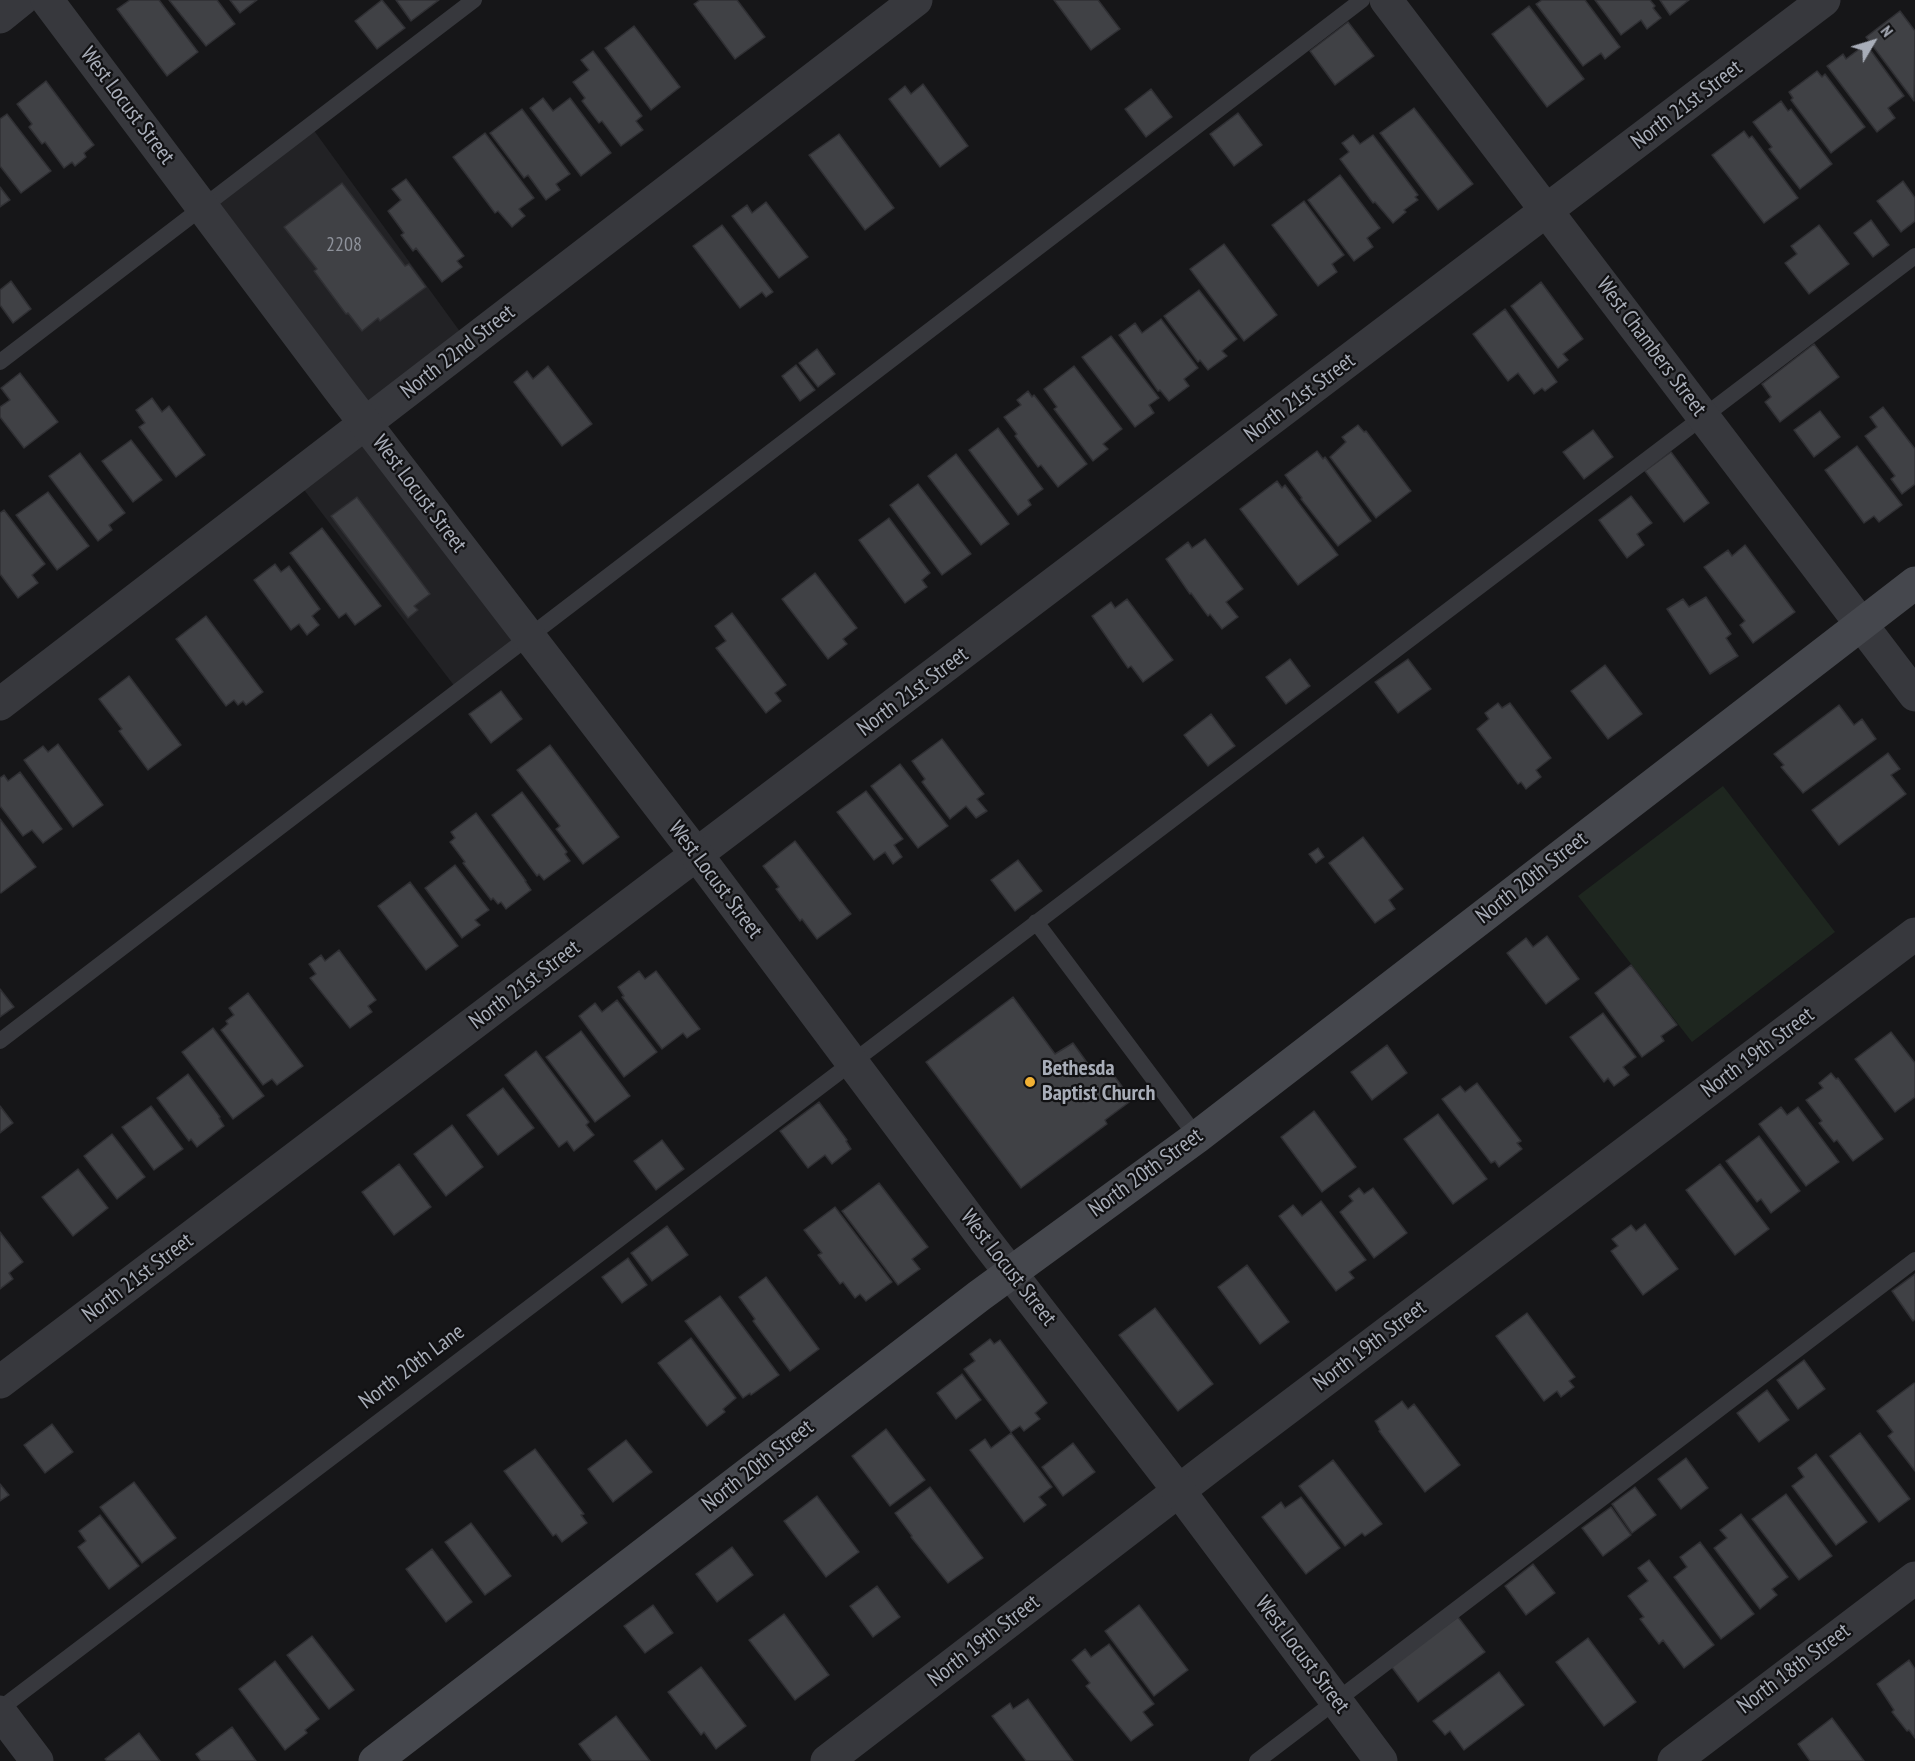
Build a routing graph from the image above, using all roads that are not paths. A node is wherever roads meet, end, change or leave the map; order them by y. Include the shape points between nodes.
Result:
1 (21, 0) edge
2 (47, 0) edge
3 (474, 0) edge
4 (916, 0) edge
5 (1362, 0) edge
6 (1386, 0) edge
7 (1824, 0) edge
8 (0, 17) edge
9 (202, 206) junction
10 (1547, 212) junction
11 (1915, 255) edge
12 (0, 362) edge
13 (1703, 416) junction
14 (365, 424) junction
15 (1915, 583) edge
16 (1861, 624) junction
17 (529, 638) junction
18 (1915, 695) edge
19 (0, 704) edge
20 (697, 855) junction
21 (1036, 922) junction
22 (1915, 934) edge
23 (0, 1041) edge
24 (851, 1062) junction
25 (1197, 1137) junction
26 (1915, 1260) edge
27 (1011, 1272) junction
28 (0, 1382) edge
29 (1179, 1491) junction
30 (1915, 1578) edge
31 (1336, 1701) junction
32 (0, 1710) edge
33 (37, 1761) edge
34 (375, 1761) edge
35 (827, 1761) edge
36 (1257, 1761) edge
37 (1381, 1761) edge
38 (1674, 1761) edge

1 - 8 street
2 - 9 street, West Locust Street
3 - 9 lane
4 - 14 street, North 22nd Street
5 - 17 lane
6 - 10 street, West Chambers Street
7 - 10 street, North 21st Street
9 - 12 lane
9 - 14 street, West Locust Street
10 - 13 street, West Chambers Street
10 - 20 street, North 21st Street
11 - 13 lane, North 20th Lane
13 - 16 street, West Chambers Street
13 - 21 lane, North 20th Lane
14 - 17 street, West Locust Street
14 - 19 street, North 22nd Street
15 - 16 main road, North 20th Street
16 - 18 street, West Chambers Street
16 - 25 main road, North 20th Street
17 - 20 street, West Locust Street
17 - 23 lane
20 - 24 street, West Locust Street
20 - 28 street, North 21st Street
21 - 24 lane, North 20th Lane
21 - 25 lane
22 - 29 street, North 19th Street
24 - 27 street, West Locust Street
24 - 32 lane, North 20th Lane
25 - 27 main road, North 20th Street
26 - 31 lane
27 - 29 street, West Locust Street
27 - 34 main road, North 20th Street
29 - 31 street, West Locust Street
29 - 35 street, North 19th Street
30 - 38 street, North 18th Street
31 - 36 lane
31 - 37 street, West Locust Street
32 - 33 street

